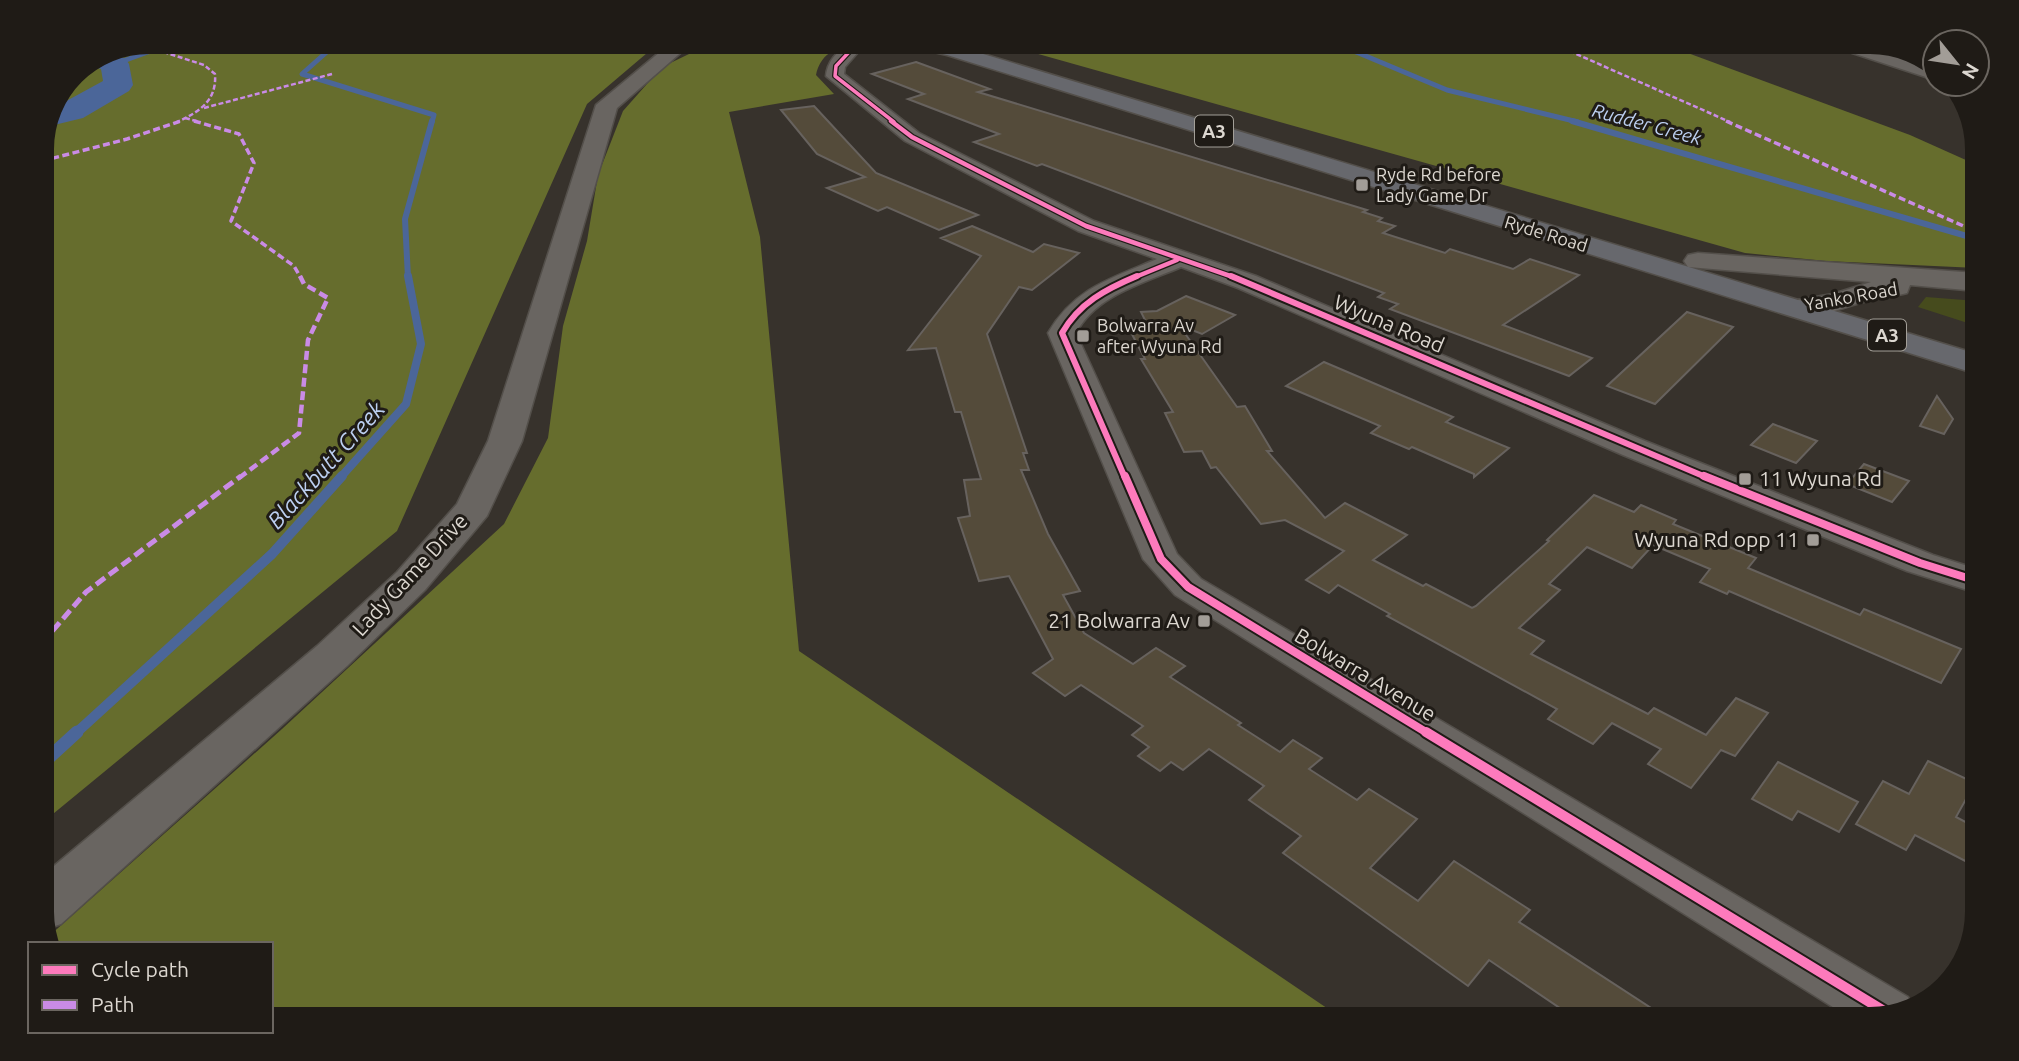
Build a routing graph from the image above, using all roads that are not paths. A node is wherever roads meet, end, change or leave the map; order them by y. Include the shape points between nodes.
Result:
1 (670, 54) edge
2 (847, 54) edge
3 (960, 54) edge
4 (1001, 54) edge
5 (1875, 54) edge
6 (1921, 69) edge
7 (1177, 260) junction
8 (1698, 261) junction
9 (1883, 274) junction
10 (1965, 281) edge
11 (1965, 281) edge
12 (1816, 301) junction
13 (1965, 341) edge
14 (1965, 359) edge
15 (1965, 577) edge
16 (54, 898) edge
17 (1877, 1006) edge

1 - 16 main road, Lady Game Drive via 607,106 506,440 474,508 411,581 332,656
2 - 7 street, Wyuna Road via 836,66 835,76 912,137 1086,226
3 - 12 highway, Ryde Road / A3 via 1597,250
4 - 8 highway, Ryde Road / A3
5 - 6 street
7 - 15 street, Wyuna Road via 1247,282 1634,447 1920,564
7 - 17 street, Bolwarra Avenue via 1089,299 1071,315 1062,333 1161,559 1188,587
8 - 9 main road, Yanko Road
8 - 12 highway, Ryde Road / A3
9 - 11 main road, Yanko Road
9 - 12 main road, Yanko Road via 1838,285
10 - 12 main road, Yanko Road
12 - 13 highway, Ryde Road / A3
12 - 14 highway, Ryde Road / A3

